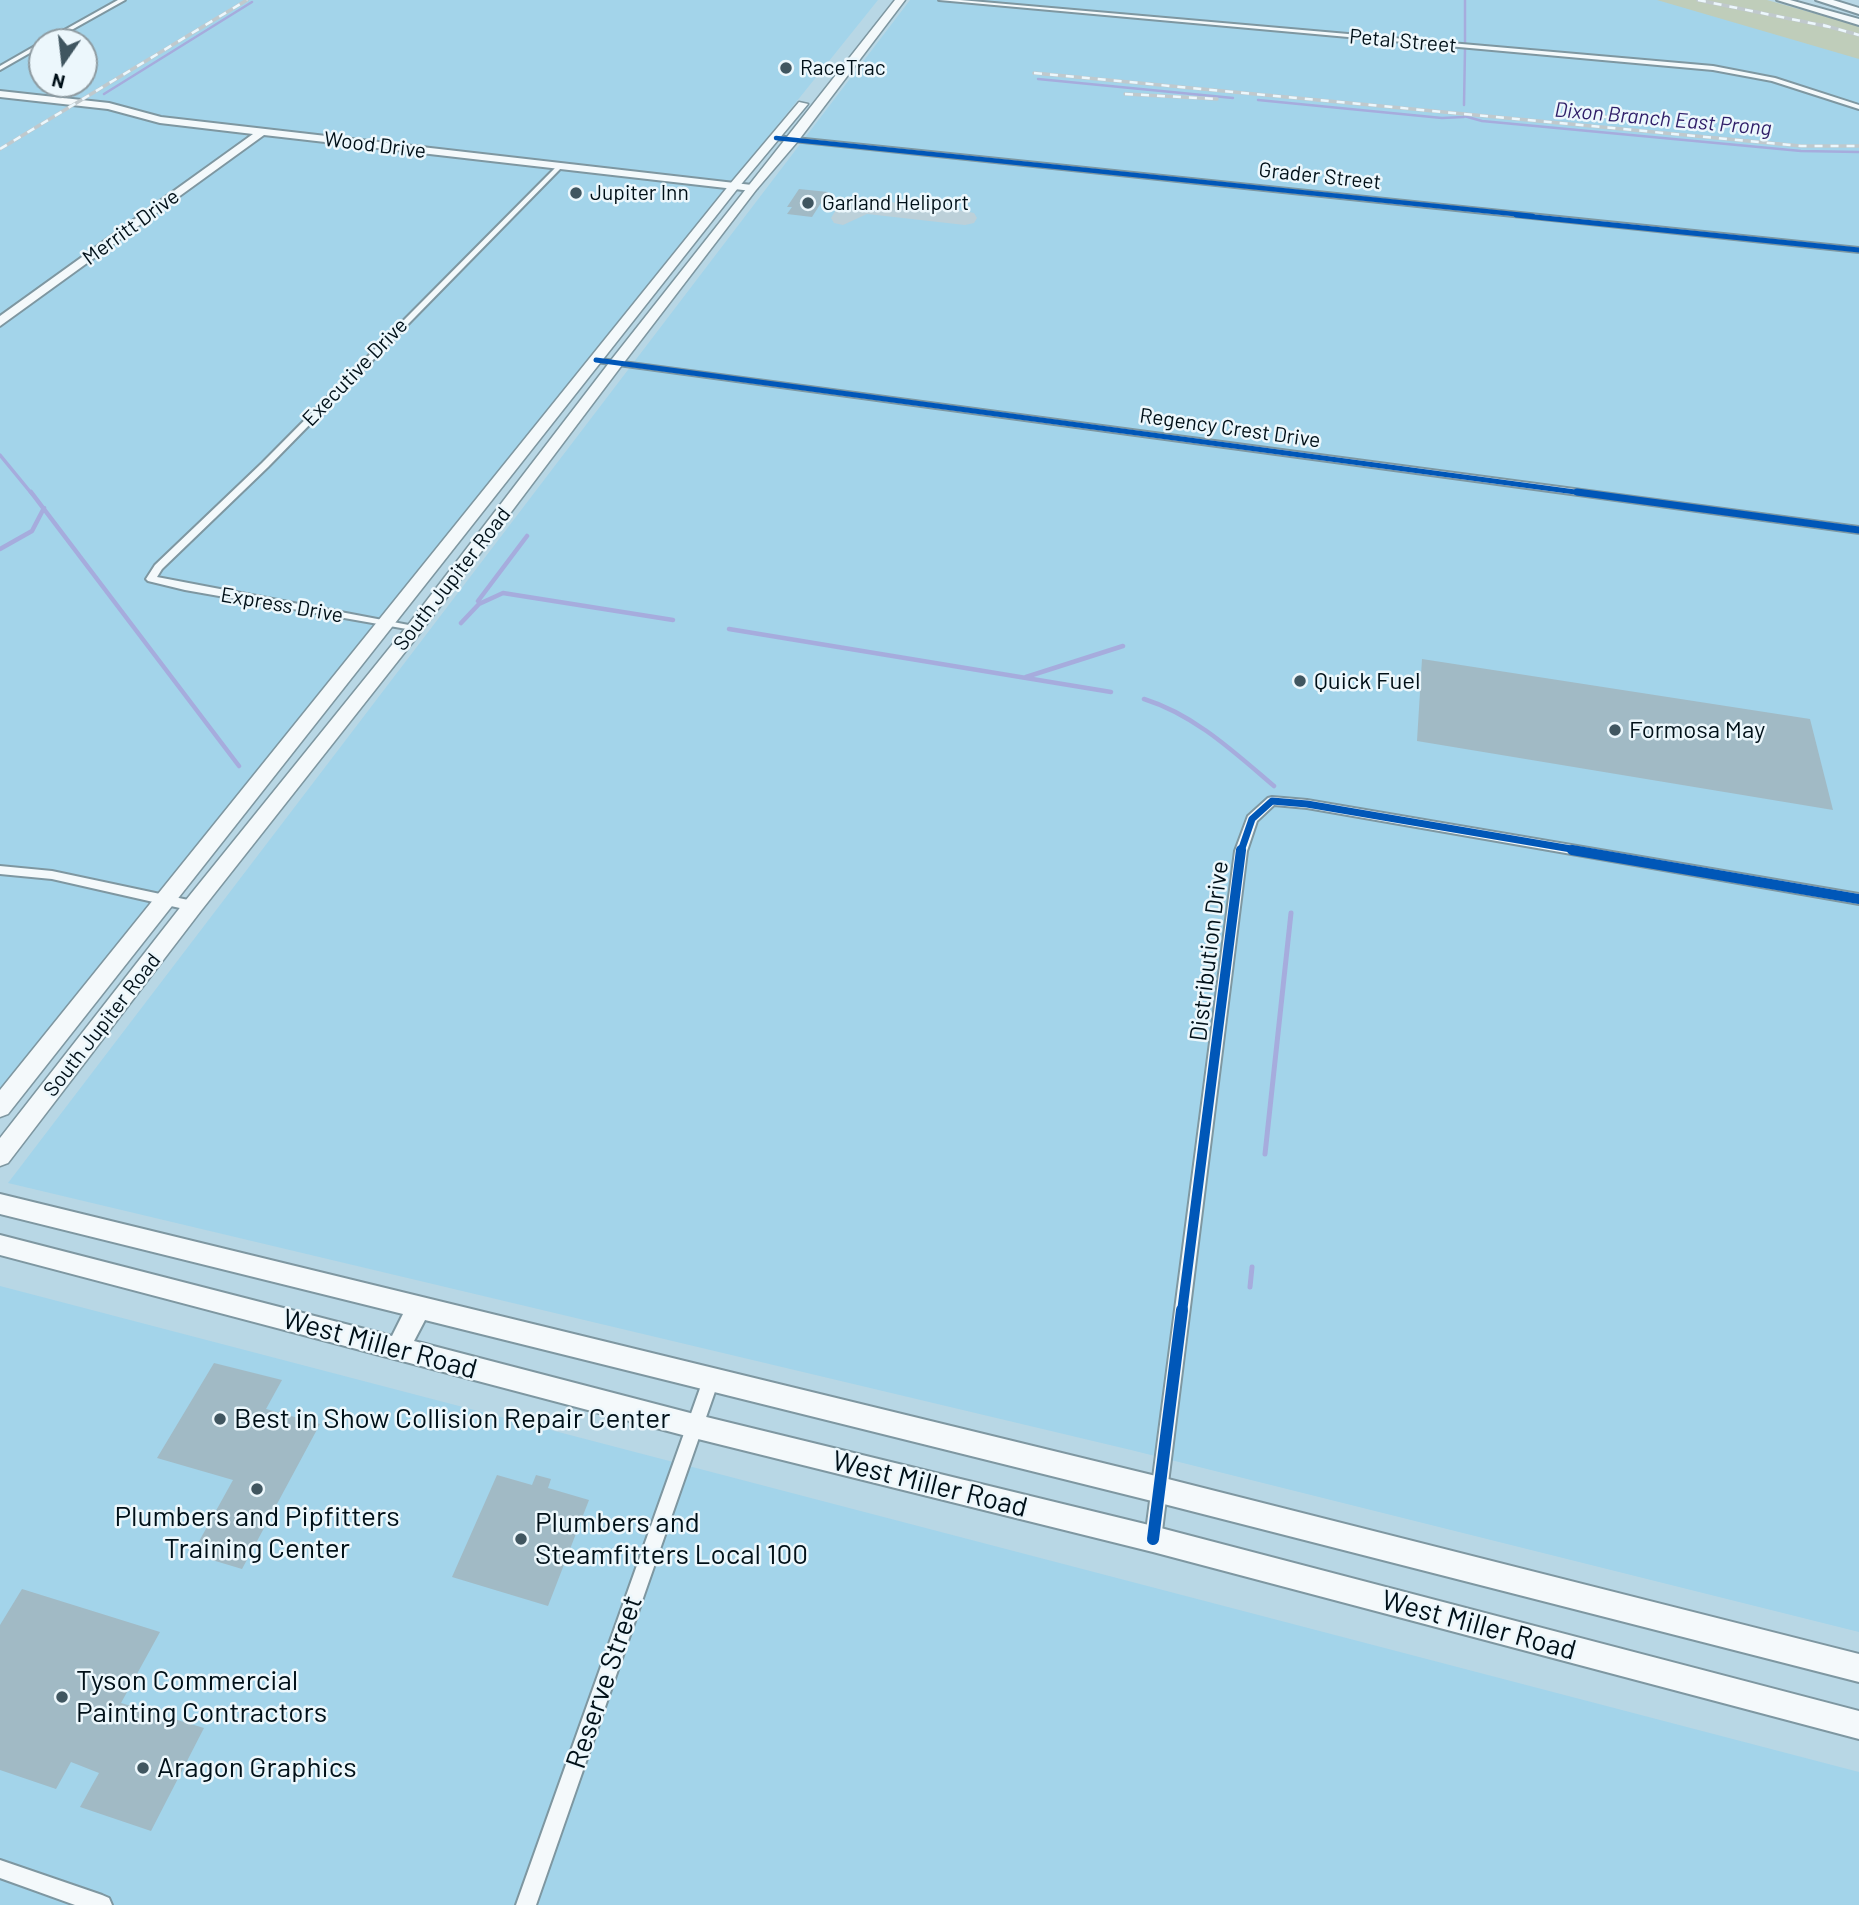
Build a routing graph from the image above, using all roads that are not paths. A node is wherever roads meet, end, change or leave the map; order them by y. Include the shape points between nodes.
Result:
1 (122, 0) edge
2 (900, 0) edge
3 (942, 0) edge
4 (1781, 0) edge
5 (1821, 0) edge
6 (1859, 10) edge
7 (1859, 22) edge
8 (71, 28) edge
9 (28, 52) edge
10 (0, 68) edge
11 (814, 90) dead end
12 (0, 94) edge
13 (1859, 107) edge
14 (262, 132) junction
15 (776, 138) junction
16 (794, 139) junction
17 (560, 166) junction
18 (734, 186) junction
19 (752, 188) junction
20 (1859, 250) edge
21 (0, 322) edge
22 (596, 360) junction
23 (617, 362) junction
24 (478, 509) junction
25 (503, 513) junction
26 (1859, 530) edge
27 (151, 579) joint
28 (386, 624) junction
29 (414, 629) junction
30 (0, 870) edge
31 (1859, 899) edge
32 (164, 901) junction
33 (194, 906) junction
34 (0, 1107) edge
35 (0, 1156) edge
36 (0, 1203) edge
37 (0, 1245) edge
38 (419, 1307) junction
39 (398, 1349) junction
40 (710, 1380) junction
41 (694, 1426) junction
42 (1160, 1490) junction
43 (1153, 1539) junction
44 (1859, 1668) edge
45 (1859, 1725) edge
46 (0, 1869) edge
47 (102, 1905) edge
48 (526, 1905) edge

1 - 8 street
2 - 16 main road, South Jupiter Road
3 - 13 street, Petal Street via 1713,68 1773,79
4 - 7 main road
5 - 6 highway
9 - 10 street
11 - 15 main road, South Jupiter Road
12 - 14 main road, Wood Drive via 109,106 160,120
14 - 17 main road, Wood Drive
14 - 21 main road, Merritt Drive
15 - 16 street, Grader Street
15 - 18 main road, South Jupiter Road
16 - 19 main road, South Jupiter Road
16 - 20 street, Grader Street
17 - 18 main road, Wood Drive
17 - 27 street, Executive Drive
18 - 19 main road, Wood Drive
18 - 22 main road, South Jupiter Road
19 - 23 main road, South Jupiter Road
22 - 23 street, Regency Crest Drive
22 - 24 main road, South Jupiter Road
23 - 25 main road, South Jupiter Road
23 - 26 street, Regency Crest Drive
24 - 25 main road
24 - 28 main road, South Jupiter Road
25 - 29 main road, South Jupiter Road
27 - 28 street, Express Drive
28 - 29 street, Express Drive
28 - 32 main road, South Jupiter Road
29 - 33 main road, South Jupiter Road
30 - 32 street via 52,875
31 - 42 street, Distribution Drive via 1272,801 1252,820 1241,851
32 - 33 street
32 - 34 main road, South Jupiter Road
33 - 35 main road, South Jupiter Road
36 - 38 main road, West Miller Road
37 - 39 main road, West Miller Road
38 - 39 main road
38 - 40 main road, West Miller Road
39 - 41 main road, West Miller Road
40 - 41 street, Reserve Street
40 - 42 main road, West Miller Road
41 - 43 main road, West Miller Road
41 - 48 street, Reserve Street
42 - 43 street, Distribution Drive
42 - 44 main road, West Miller Road
43 - 45 main road, West Miller Road
46 - 47 street

